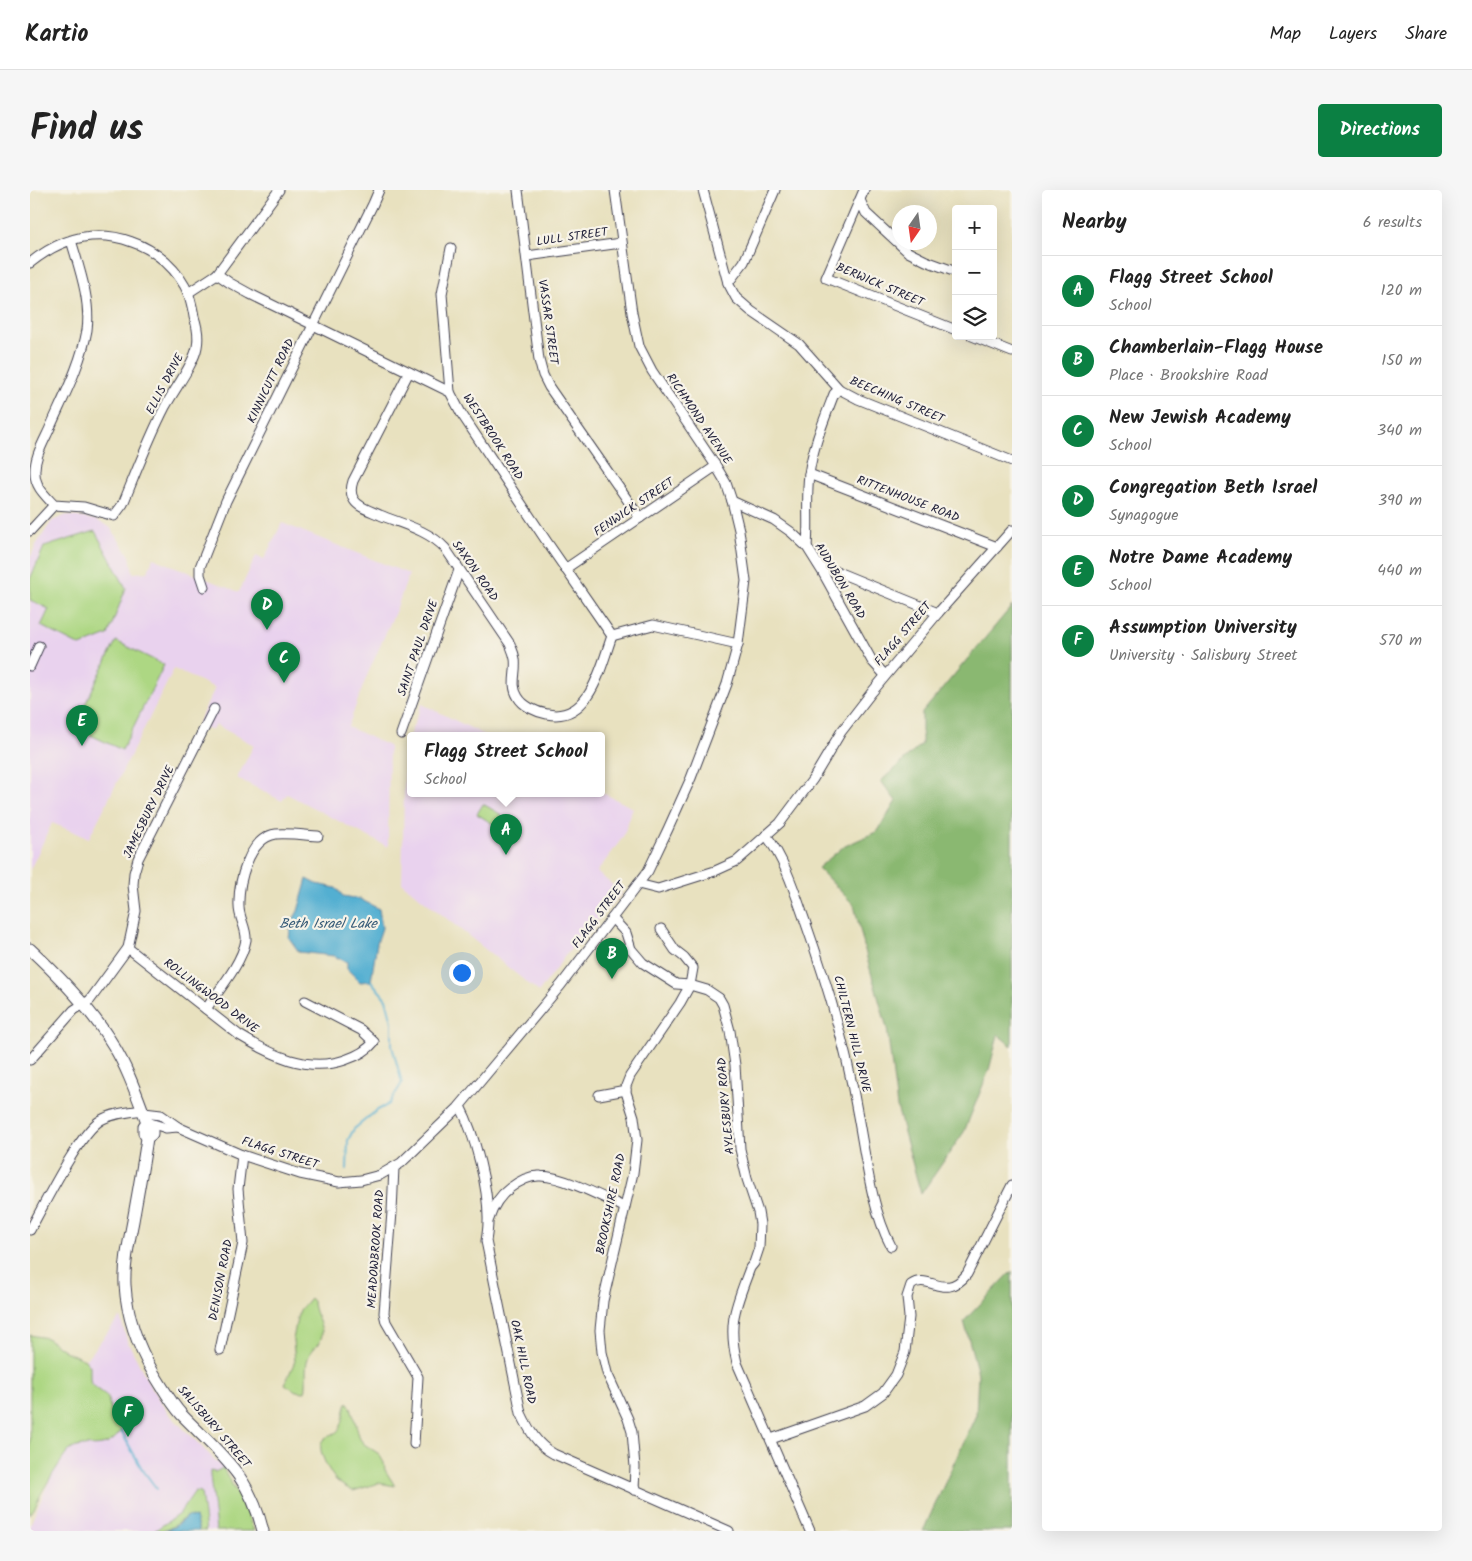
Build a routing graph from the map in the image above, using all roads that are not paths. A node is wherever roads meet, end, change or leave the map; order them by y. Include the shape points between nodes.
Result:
1 (279, 190) edge
2 (378, 190) edge
3 (518, 190) edge
4 (615, 190) edge
5 (703, 190) edge
6 (775, 190) edge
7 (864, 190) edge
8 (860, 200) junction
9 (71, 240) junction
10 (621, 243) junction
11 (451, 248) dead end
12 (527, 256) junction
13 (30, 263) edge
14 (952, 271) edge
15 (217, 274) junction
16 (728, 283) junction
17 (188, 293) junction
18 (313, 325) junction
19 (952, 328) edge
20 (982, 340) edge
21 (1012, 352) edge
22 (410, 372) junction
23 (838, 389) junction
24 (450, 392) junction
25 (1012, 461) edge
26 (716, 466) junction
27 (809, 474) junction
28 (732, 501) junction
29 (54, 505) junction
30 (640, 518) junction
31 (1012, 530) edge
32 (30, 531) edge
33 (807, 547) junction
34 (997, 547) junction
35 (818, 564) junction
36 (565, 568) junction
37 (459, 570) junction
38 (204, 587) dead end
39 (938, 613) junction
40 (612, 636) junction
41 (738, 644) junction
42 (40, 646) dead end
43 (30, 666) edge
44 (885, 675) junction
45 (214, 709) dead end
46 (401, 734) dead end
47 (766, 835) junction
48 (318, 836) dead end
49 (638, 884) junction
50 (612, 918) junction
51 (661, 929) dead end
52 (128, 948) junction
53 (30, 950) edge
54 (690, 986) junction
55 (305, 1001) dead end
56 (82, 1005) junction
57 (206, 1010) junction
58 (30, 1060) edge
59 (626, 1090) junction
60 (599, 1096) dead end
61 (460, 1106) junction
62 (145, 1115) junction
63 (242, 1155) junction
64 (394, 1167) junction
65 (1012, 1185) edge
66 (624, 1207) junction
67 (488, 1223) junction
68 (30, 1230) edge
69 (890, 1246) dead end
70 (220, 1350) dead end
71 (770, 1439) junction
72 (414, 1444) dead end
73 (634, 1490) junction
74 (264, 1531) edge
75 (729, 1531) edge
76 (810, 1531) edge

1 - 15 street
2 - 18 street, KINNICUTT ROAD
3 - 12 street, VASSAR STREET
4 - 10 street, RICHMOND AVENUE
5 - 16 street, BEECHING STREET
6 - 16 street via 744,262
7 - 8 street, BERWICK STREET
8 - 14 street via 866,213 908,252
8 - 19 street, BERWICK STREET via 826,278
9 - 13 street, ELLIS DRIVE via 45,251
9 - 17 street, ELLIS DRIVE via 113,236 140,245 167,264
9 - 29 street via 82,278 87,328 75,369 38,455 34,472 38,485
10 - 12 street, LULL STREET
10 - 26 street, RICHMOND AVENUE via 639,346 652,371
11 - 24 street via 442,294
12 - 30 street, VASSAR STREET via 540,360 546,382
15 - 17 street
15 - 18 street, WESTBROOK ROAD
16 - 23 street, BEECHING STREET via 743,304 799,344
17 - 29 street, ELLIS DRIVE via 198,337 195,353 165,408 122,504 114,516 84,507
18 - 22 street, WESTBROOK ROAD
18 - 38 street, KINNICUTT ROAD via 226,501 200,567
20 - 21 street
22 - 24 street, WESTBROOK ROAD
22 - 37 street, SAXON ROAD via 356,477 352,495 362,507 436,540
23 - 25 street, BEECHING STREET
23 - 27 street via 818,438
24 - 36 street, WESTBROOK ROAD
26 - 28 street, RICHMOND AVENUE
26 - 30 street, FENWICK STREET
27 - 33 street
27 - 34 street, RITTENHOUSE ROAD
28 - 33 street, AUDUBON ROAD via 774,520
28 - 41 street, RICHMOND AVENUE via 746,581
29 - 32 street
30 - 36 street, FENWICK STREET
31 - 34 street, FLAGG STREET
33 - 35 street, AUDUBON ROAD
34 - 39 street, FLAGG STREET
35 - 39 street
35 - 44 street, AUDUBON ROAD via 872,661
36 - 40 street, WESTBROOK ROAD
37 - 40 street, SAXON ROAD via 510,644 515,659 515,691 520,700 531,708 557,715 580,706 591,691
37 - 46 street, SAINT PAUL DRIVE
39 - 44 street, FLAGG STREET
40 - 41 street via 653,625
41 - 49 street, RICHMOND AVENUE via 727,684 691,778 658,852
42 - 43 street
44 - 47 street, FLAGG STREET via 842,732 790,812
45 - 52 street, JAMESBURY DRIVE via 138,859 133,885 136,911
47 - 49 street, FLAGG STREET via 737,860 715,871 658,889
47 - 69 street, CHILTERN HILL DRIVE via 796,896 823,972 855,1099 872,1193
48 - 57 street via 276,834 265,838 253,852 244,870 239,892 240,916 246,938 243,951
49 - 50 street, FLAGG STREET
50 - 54 street via 626,933 631,949 643,963 676,984
50 - 61 street, FLAGG STREET
51 - 54 street via 693,968
52 - 56 street, JAMESBURY DRIVE via 90,1000
52 - 57 street, ROLLINGWOOD DRIVE
53 - 56 main road, SALISBURY STREET
54 - 59 street via 630,1076
54 - 71 street, AYLESBURY ROAD via 707,990 719,998 733,1046 740,1149 758,1212 760,1238 754,1263 733,1314 732,1340 737,1363
55 - 57 street, ROLLINGWOOD DRIVE via 361,1030 374,1042 363,1052 337,1063 306,1064 257,1046
56 - 58 street, JAMESBURY DRIVE
56 - 62 main road, SALISBURY STREET via 113,1045
59 - 60 street
59 - 66 street, BROOKSHIRE ROAD via 637,1140
61 - 64 street, FLAGG STREET
61 - 67 street, OAK HILL ROAD via 477,1153
62 - 63 street, FLAGG STREET via 166,1128 178,1127
62 - 68 street via 106,1117 91,1127
62 - 74 main road, SALISBURY STREET via 152,1126 152,1134 147,1138 126,1270 126,1297 132,1323 146,1360 170,1400 226,1458 246,1486
63 - 64 street, FLAGG STREET via 300,1174 339,1182 368,1179
63 - 70 street, DENISON ROAD via 238,1189 243,1243
64 - 72 street, MEADOWBROOK ROAD via 384,1313 418,1377
65 - 71 street via 962,1280 950,1287 921,1282 911,1285 907,1297 909,1317 902,1361 883,1393 865,1406
66 - 67 street via 568,1182 534,1176 503,1193 494,1205
66 - 73 street, BROOKSHIRE ROAD via 606,1283 600,1330 607,1373 632,1432
67 - 73 street, OAK HILL ROAD via 486,1242 521,1413 530,1430 548,1451
71 - 76 street, AYLESBURY ROAD
73 - 75 street, OAK HILL ROAD

